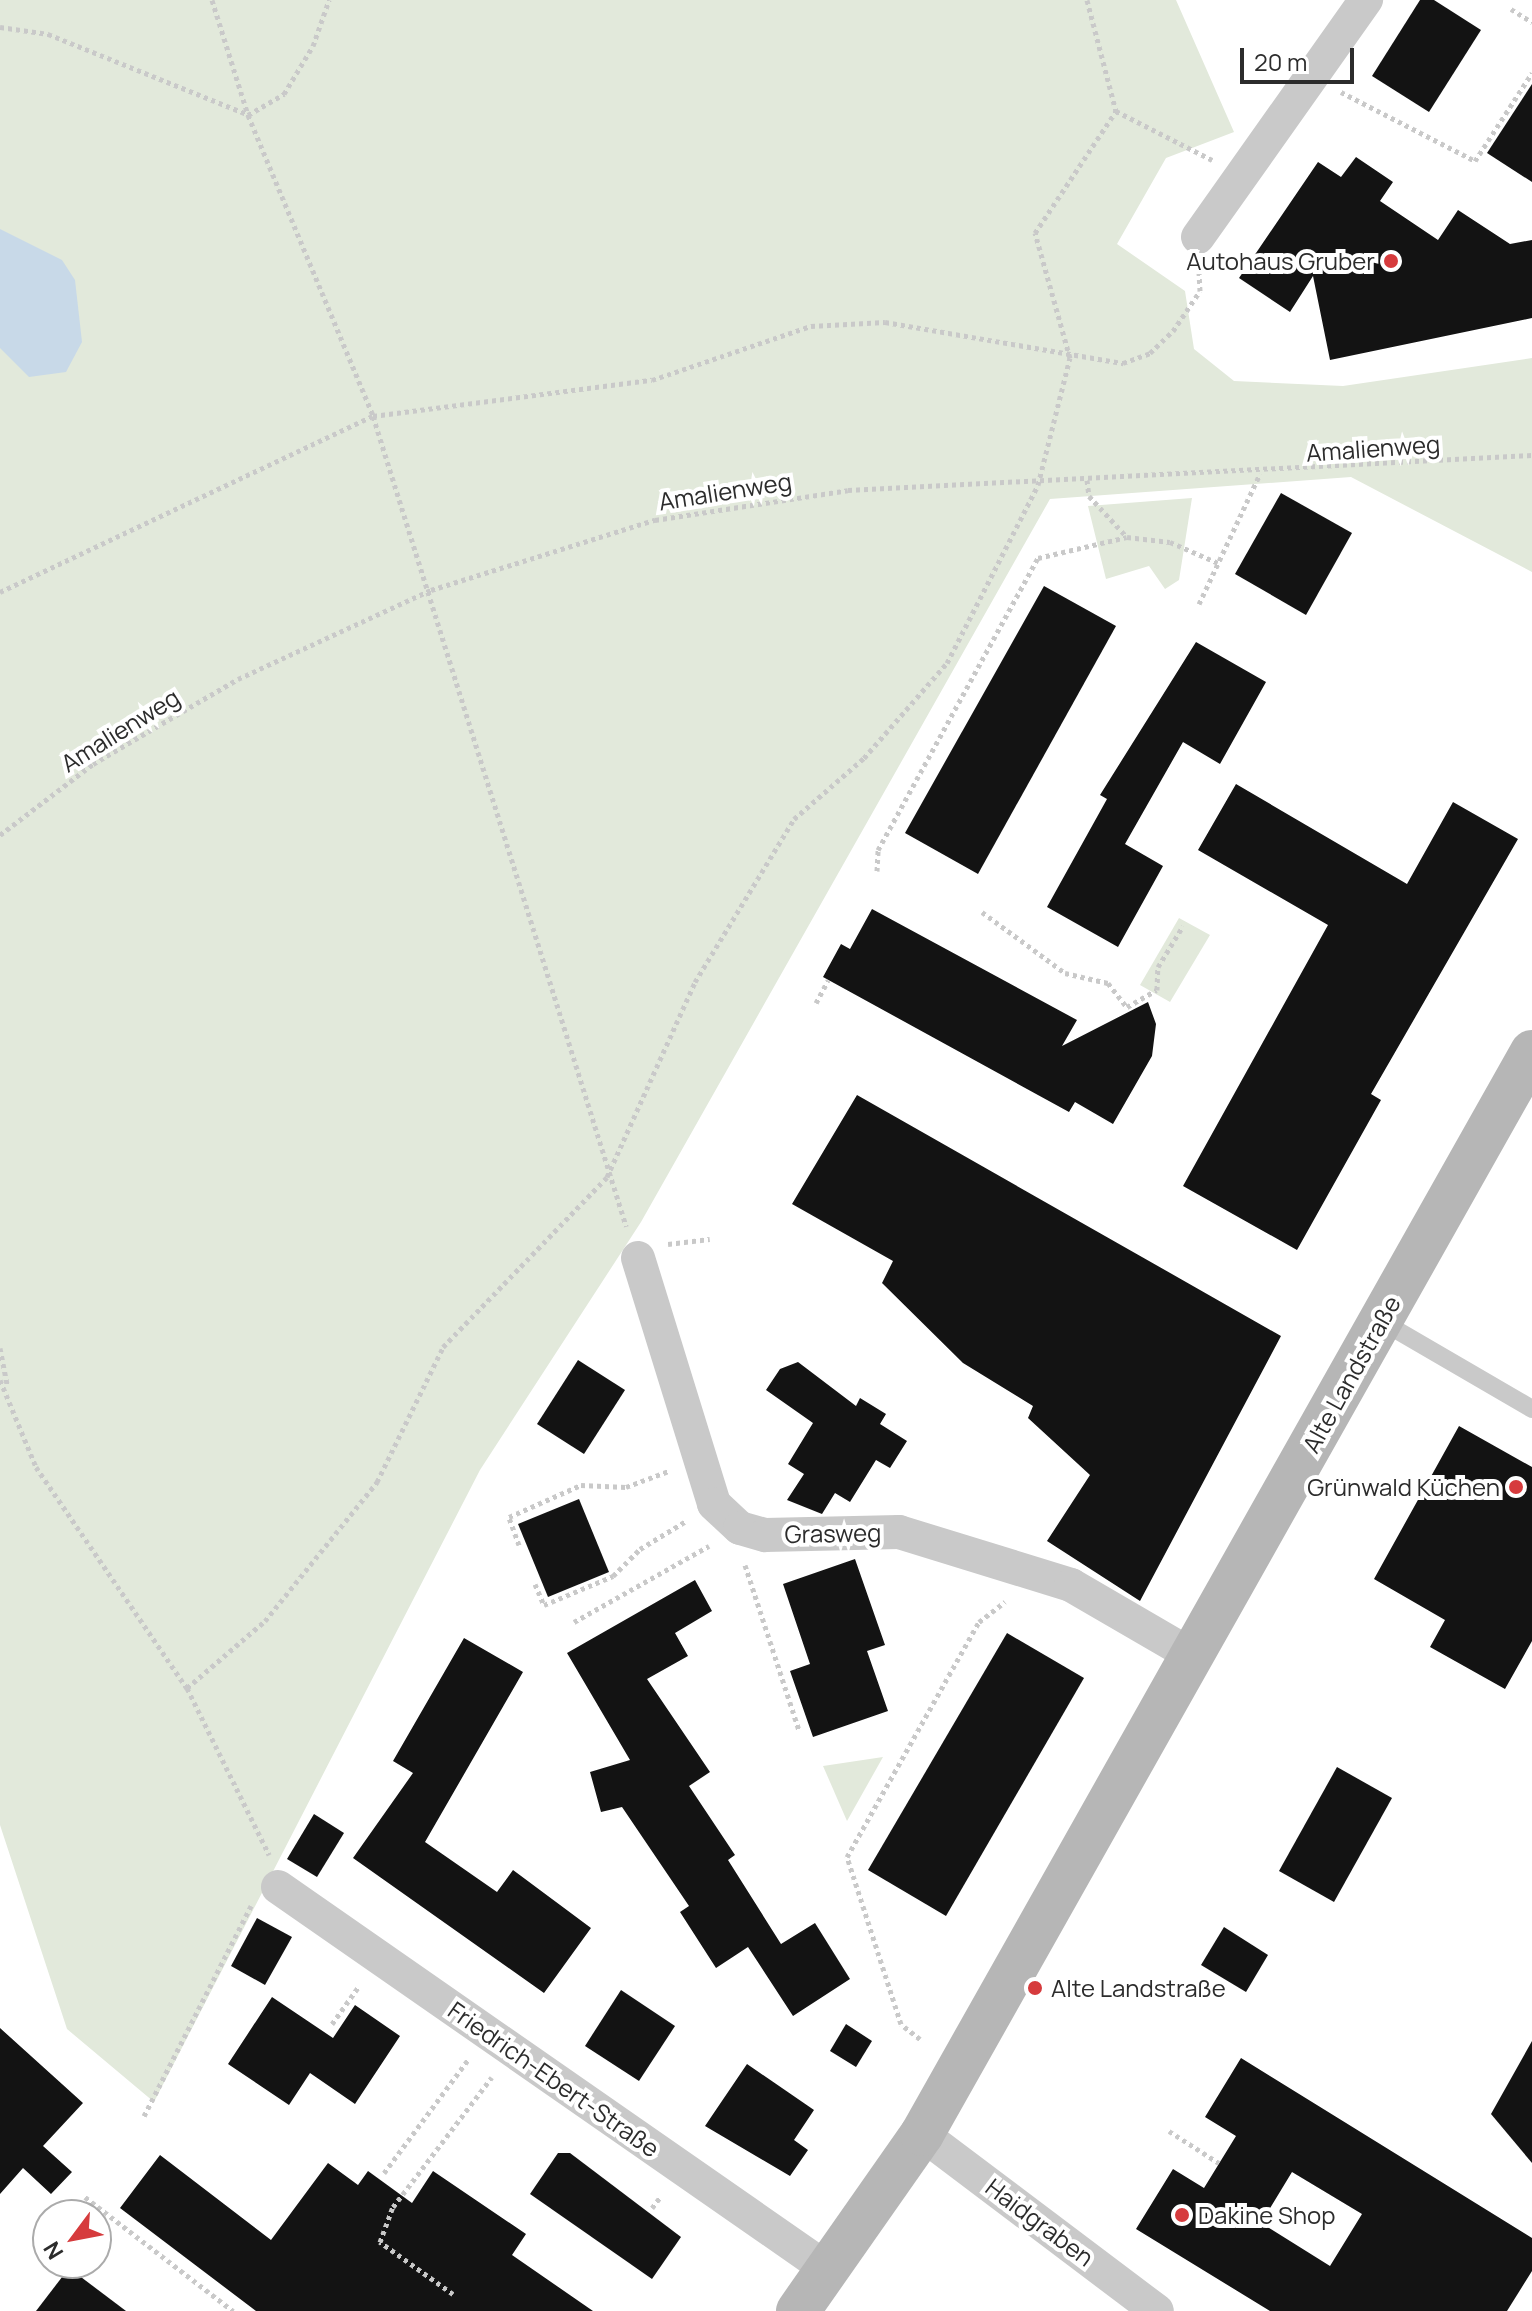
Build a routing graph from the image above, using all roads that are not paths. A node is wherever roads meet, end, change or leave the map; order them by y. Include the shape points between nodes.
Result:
1 (1366, 0) edge
2 (1198, 237) road end
3 (1532, 1052) edge
4 (644, 1252) road end
5 (1381, 1321) junction
6 (1532, 1409) edge
7 (1193, 1656) junction
8 (277, 1892) road end
9 (922, 2134) junction
10 (830, 2271) junction
11 (798, 2311) edge
12 (1157, 2311) edge

1 - 2 street
3 - 5 main road, Alte Landstraße
4 - 7 street, Grasweg via 714,1504 740,1528 765,1535 899,1532 1071,1585
5 - 6 lane
5 - 7 main road, Alte Landstraße
7 - 9 main road, Alte Landstraße
8 - 10 street, Friedrich-Ebert-Straße
9 - 10 main road, Alte Landstraße
9 - 12 street, Haidgraben
10 - 11 main road, Alte Landstraße

